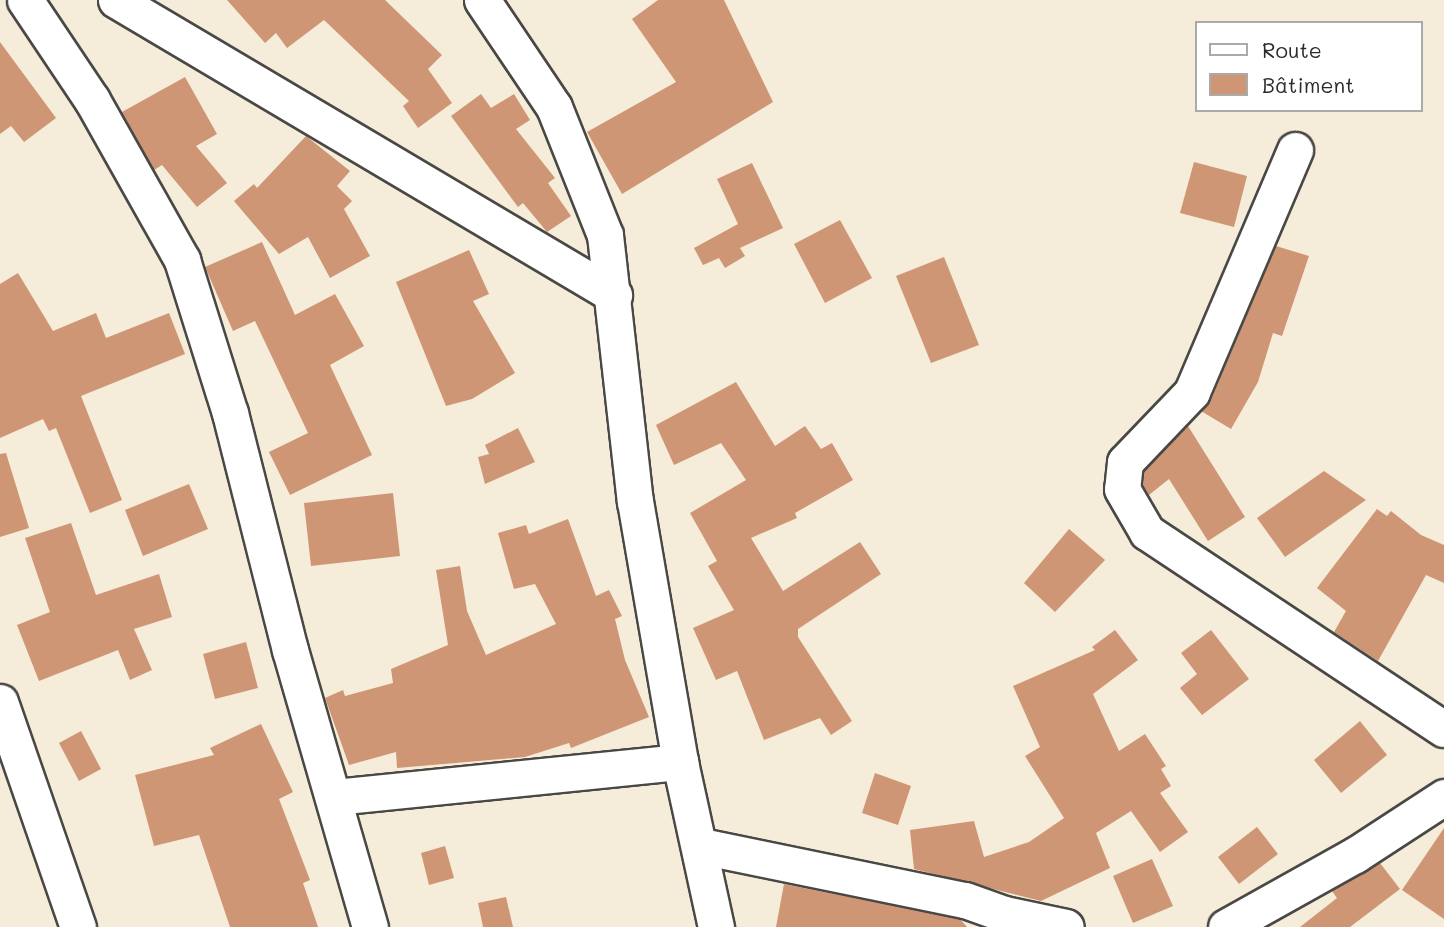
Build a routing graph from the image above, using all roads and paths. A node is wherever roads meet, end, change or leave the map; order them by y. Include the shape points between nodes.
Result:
1 (25, 0) edge
2 (116, 0) edge
3 (482, 0) edge
4 (1295, 150) dead end
5 (614, 295) junction
6 (0, 702) edge
7 (1444, 729) edge
8 (680, 762) junction
9 (335, 797) junction
10 (1444, 797) edge
11 (701, 846) junction
12 (78, 927) edge
13 (369, 927) edge
14 (716, 927) edge
15 (1066, 927) edge
16 (1226, 927) edge

1 - 9 street via 92,100 182,260 230,412 290,650
2 - 5 street
3 - 5 street via 554,107 606,235
4 - 7 street via 1192,392 1125,462 1122,489 1147,532
5 - 8 street via 635,502
6 - 12 street
8 - 9 street
8 - 11 street
9 - 13 street
10 - 16 street via 1355,855
11 - 14 street
11 - 15 street via 916,889

